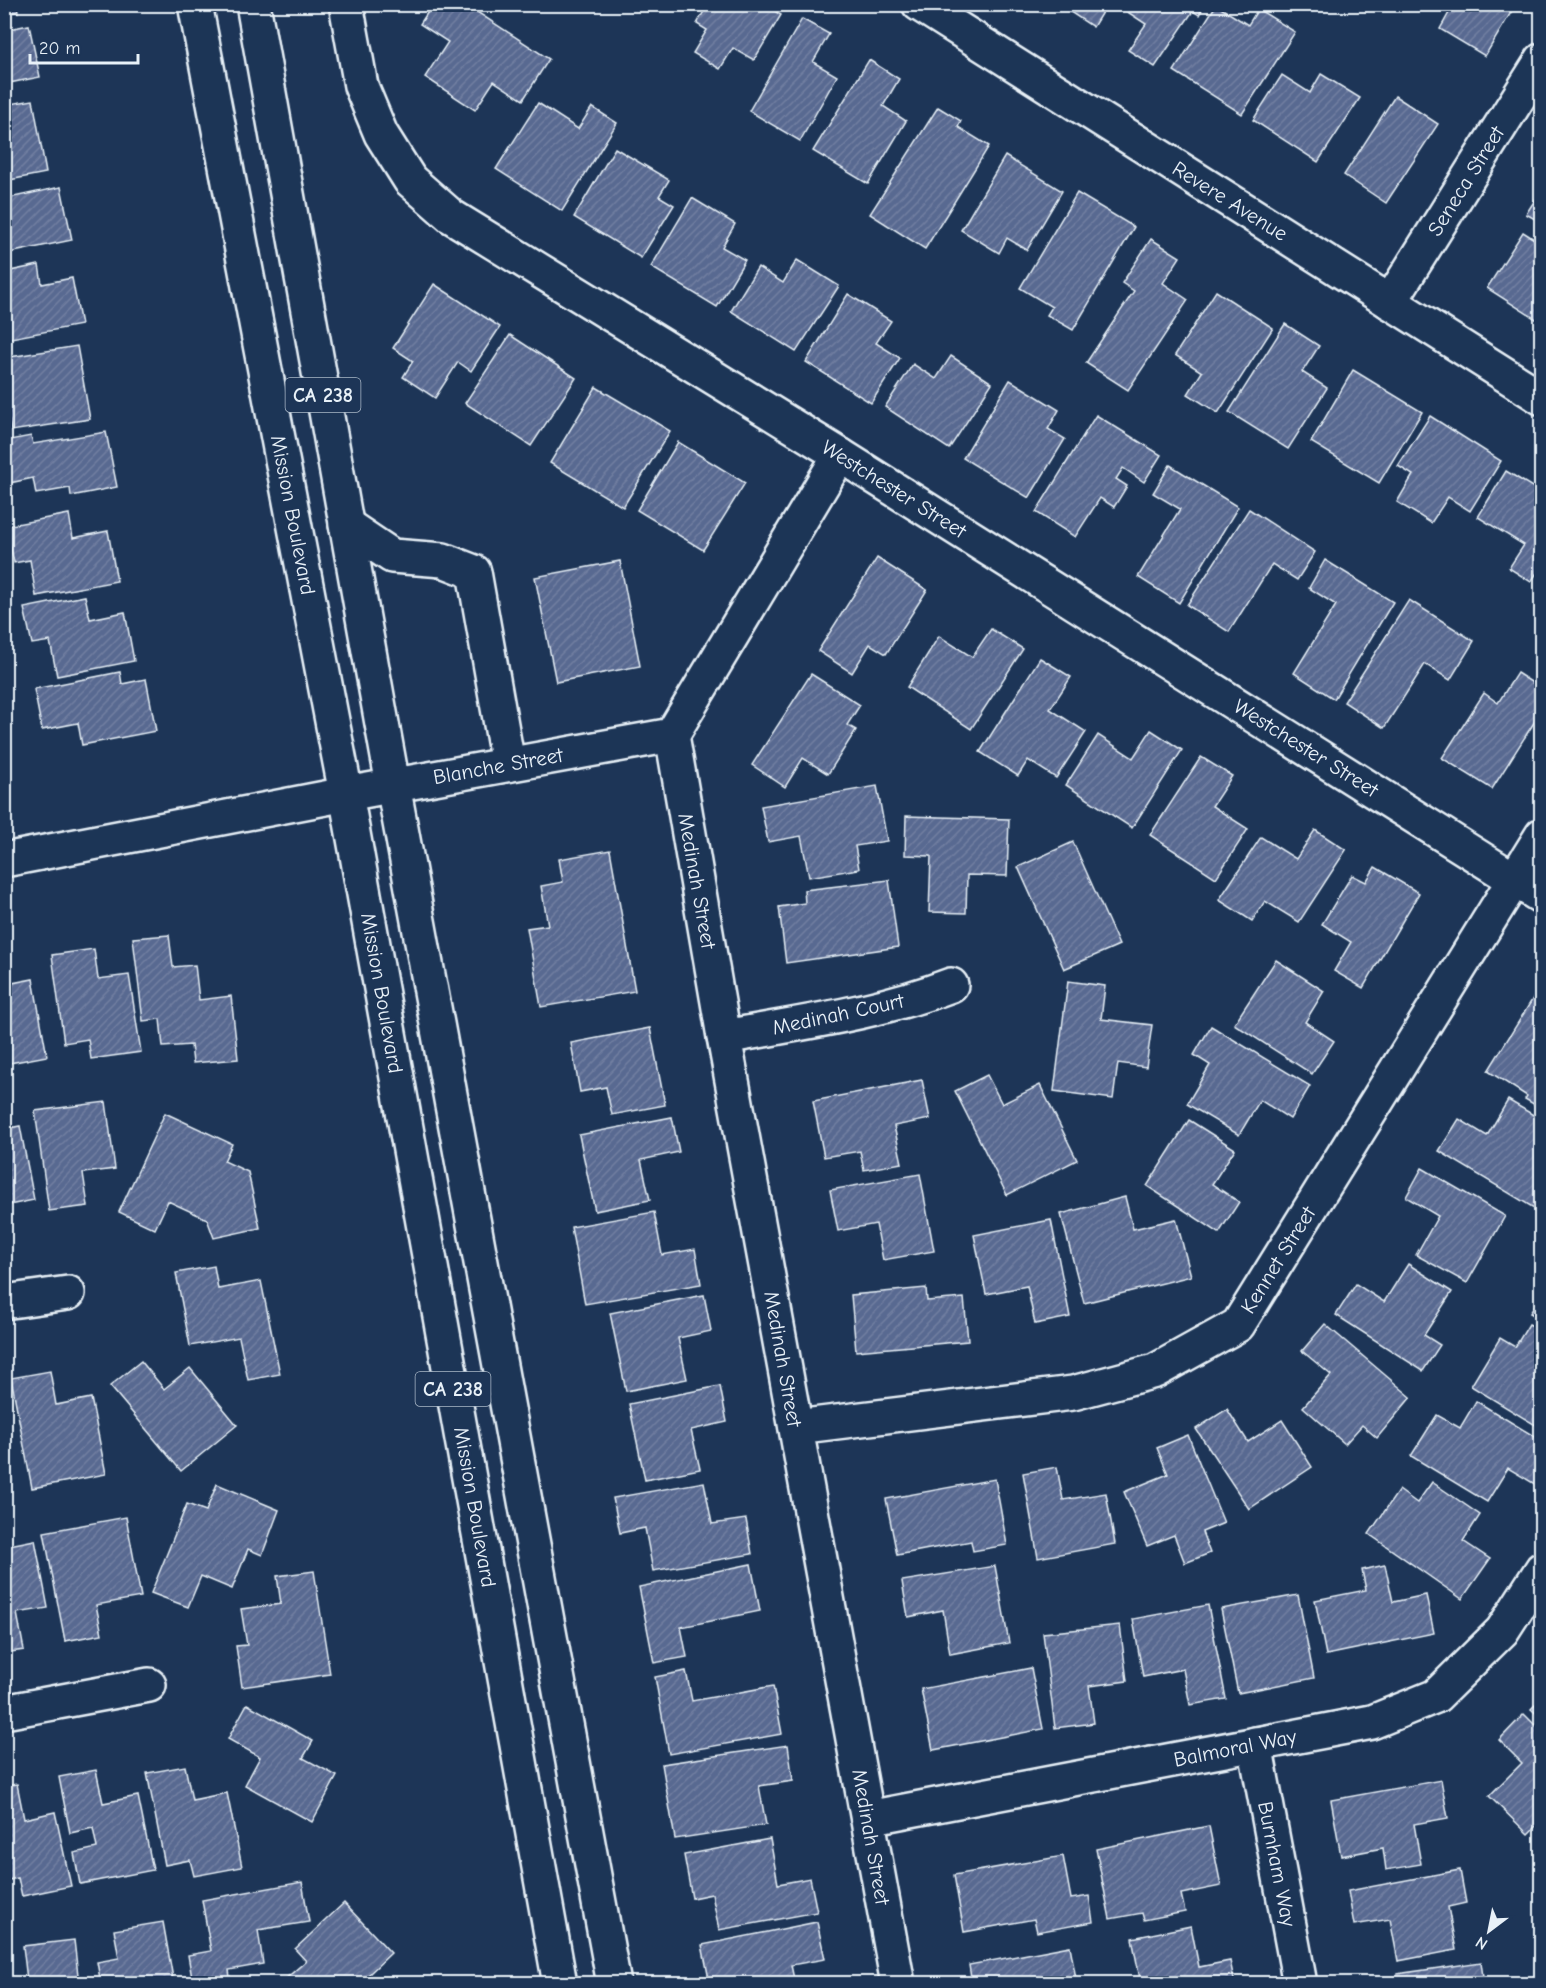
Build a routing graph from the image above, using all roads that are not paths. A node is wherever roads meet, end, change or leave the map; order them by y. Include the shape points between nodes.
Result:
1 (195, 4) edge
2 (253, 4) edge
3 (346, 4) edge
4 (919, 4) edge
5 (1542, 60) edge
6 (1390, 302) junction
7 (1542, 398) edge
8 (840, 455) junction
9 (346, 525) junction
10 (672, 735) junction
11 (508, 764) junction
12 (393, 785) junction
13 (346, 794) junction
14 (1542, 835) edge
15 (4, 860) edge
16 (1514, 880) junction
17 (1542, 897) edge
18 (951, 985) dead end
19 (724, 1038) junction
20 (69, 1293) dead end
21 (4, 1302) edge
22 (796, 1427) junction
23 (1542, 1569) edge
24 (149, 1684) dead end
25 (4, 1712) edge
26 (1255, 1744) junction
27 (868, 1818) junction
28 (560, 1983) edge
29 (614, 1983) edge
30 (898, 1983) edge
31 (1300, 1983) edge

1 - 13 street, Mission Boulevard / CA 238
2 - 9 street, CA 238
3 - 8 street, Westchester Street via 361,86 381,134 410,180 451,216
4 - 6 street, Revere Avenue
5 - 6 street, Seneca Street
6 - 7 street, Revere Avenue
8 - 10 street
8 - 16 street, Westchester Street
9 - 11 street via 392,556 443,560 474,572
9 - 12 street, CA 238
10 - 11 street, Blanche Street
10 - 19 street, Medinah Street
11 - 12 street, Blanche Street
12 - 13 street, Blanche Street
12 - 29 street, CA 238
13 - 15 street, Blanche Street
13 - 28 street, Mission Boulevard / CA 238
14 - 16 street, Kennet Street
16 - 17 street, Westchester Street
16 - 22 street, Kennet Street via 1238,1325 1155,1371 1073,1393
18 - 19 street, Medinah Court via 875,1008
19 - 22 street, Medinah Street
20 - 21 street
22 - 27 street, Medinah Street
23 - 26 street, Balmoral Way via 1502,1631 1436,1696 1372,1722
24 - 25 street
26 - 27 street, Balmoral Way
26 - 31 street, Burnham Way
27 - 30 street, Medinah Street

